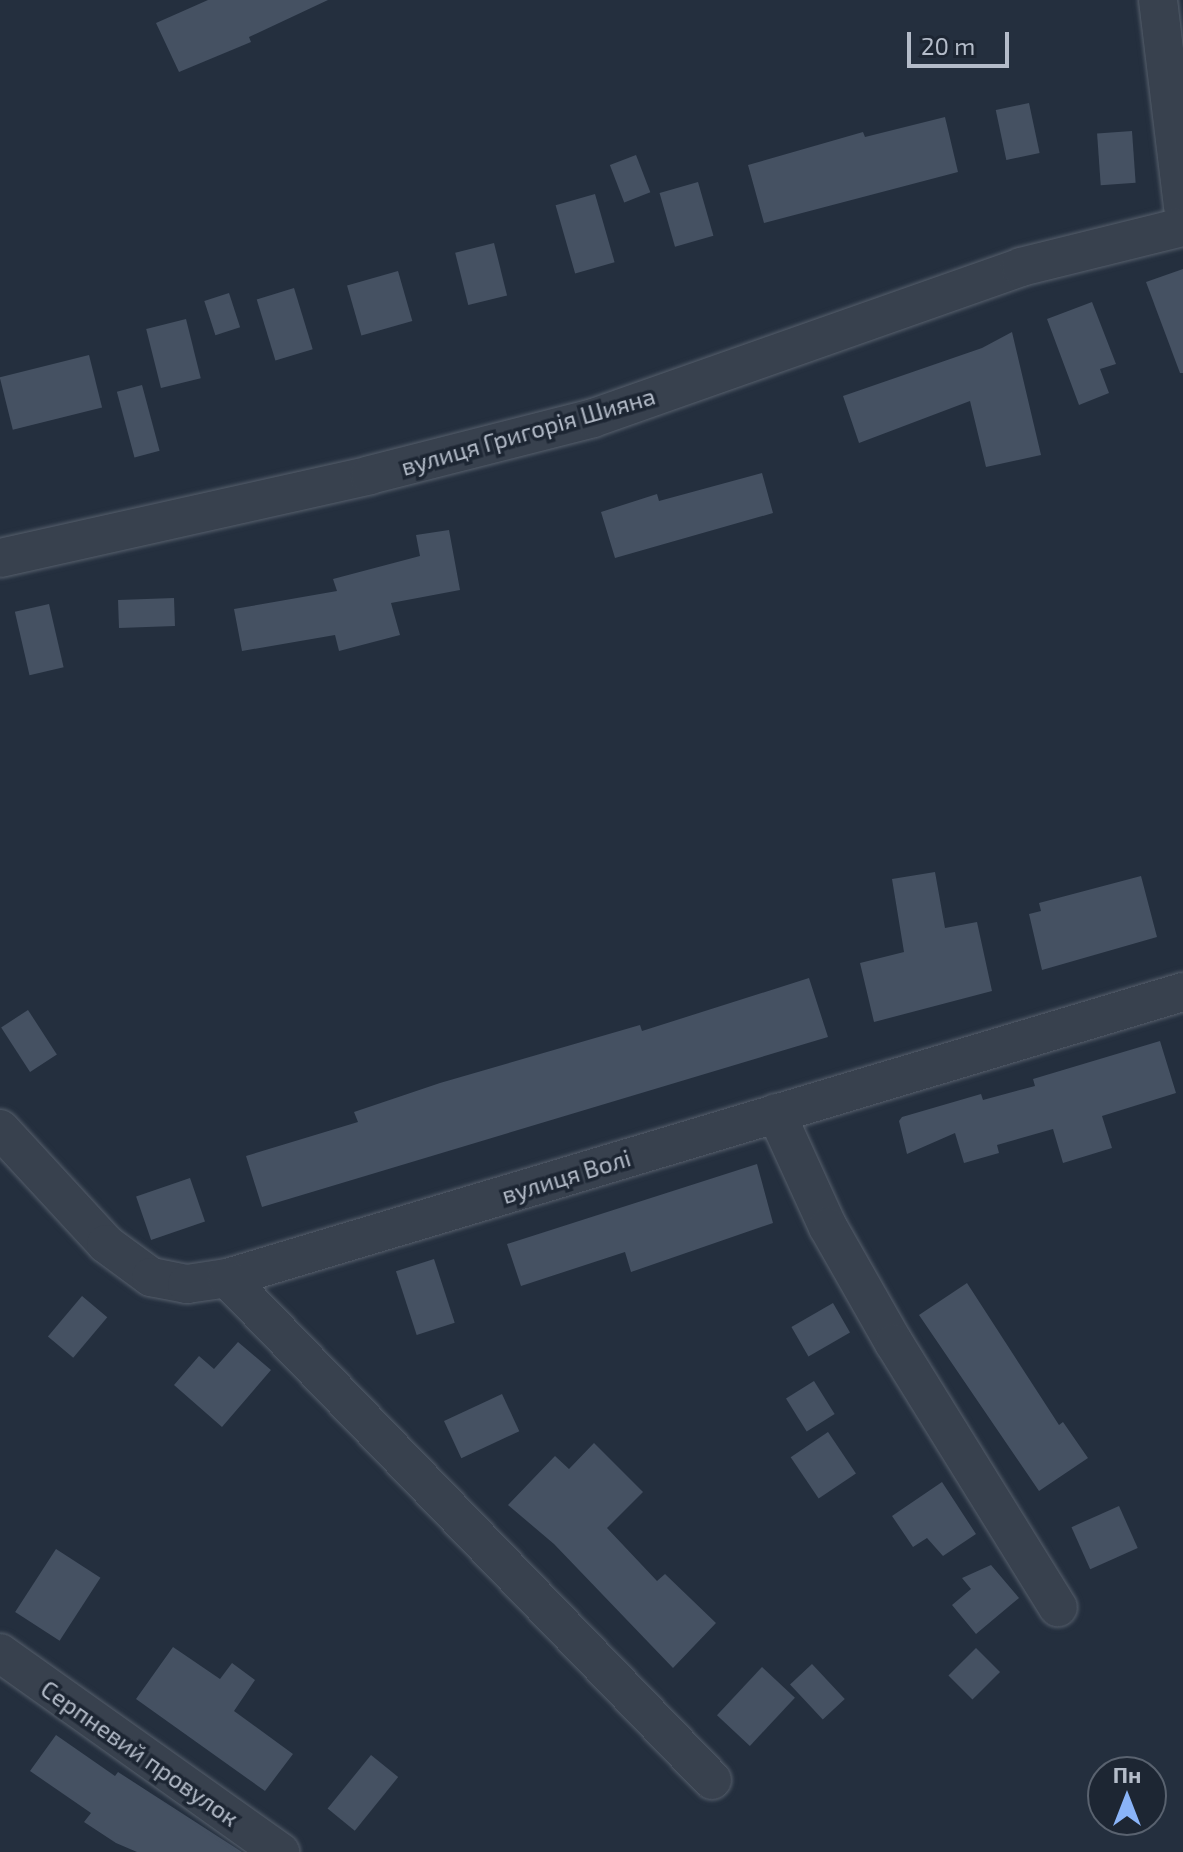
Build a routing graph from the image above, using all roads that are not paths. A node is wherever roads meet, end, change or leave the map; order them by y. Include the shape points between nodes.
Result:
1 (1158, 0) edge
2 (1183, 206) edge
3 (1183, 227) edge
4 (0, 558) edge
5 (1183, 992) edge
6 (776, 1113) junction
7 (0, 1129) edge
8 (227, 1278) junction
9 (1058, 1607) dead end
10 (0, 1653) edge
11 (712, 1780) dead end
12 (280, 1852) edge

1 - 2 street
3 - 4 street, вулиця Григорія Шияна via 1021,267 593,418 370,475
5 - 6 street, вулиця Волі
6 - 8 street, вулиця Волі
6 - 9 street via 828,1227 894,1343
7 - 8 street, вулиця Волі via 106,1244 151,1277 187,1284
8 - 11 street
10 - 12 street, Серпневий провулок

